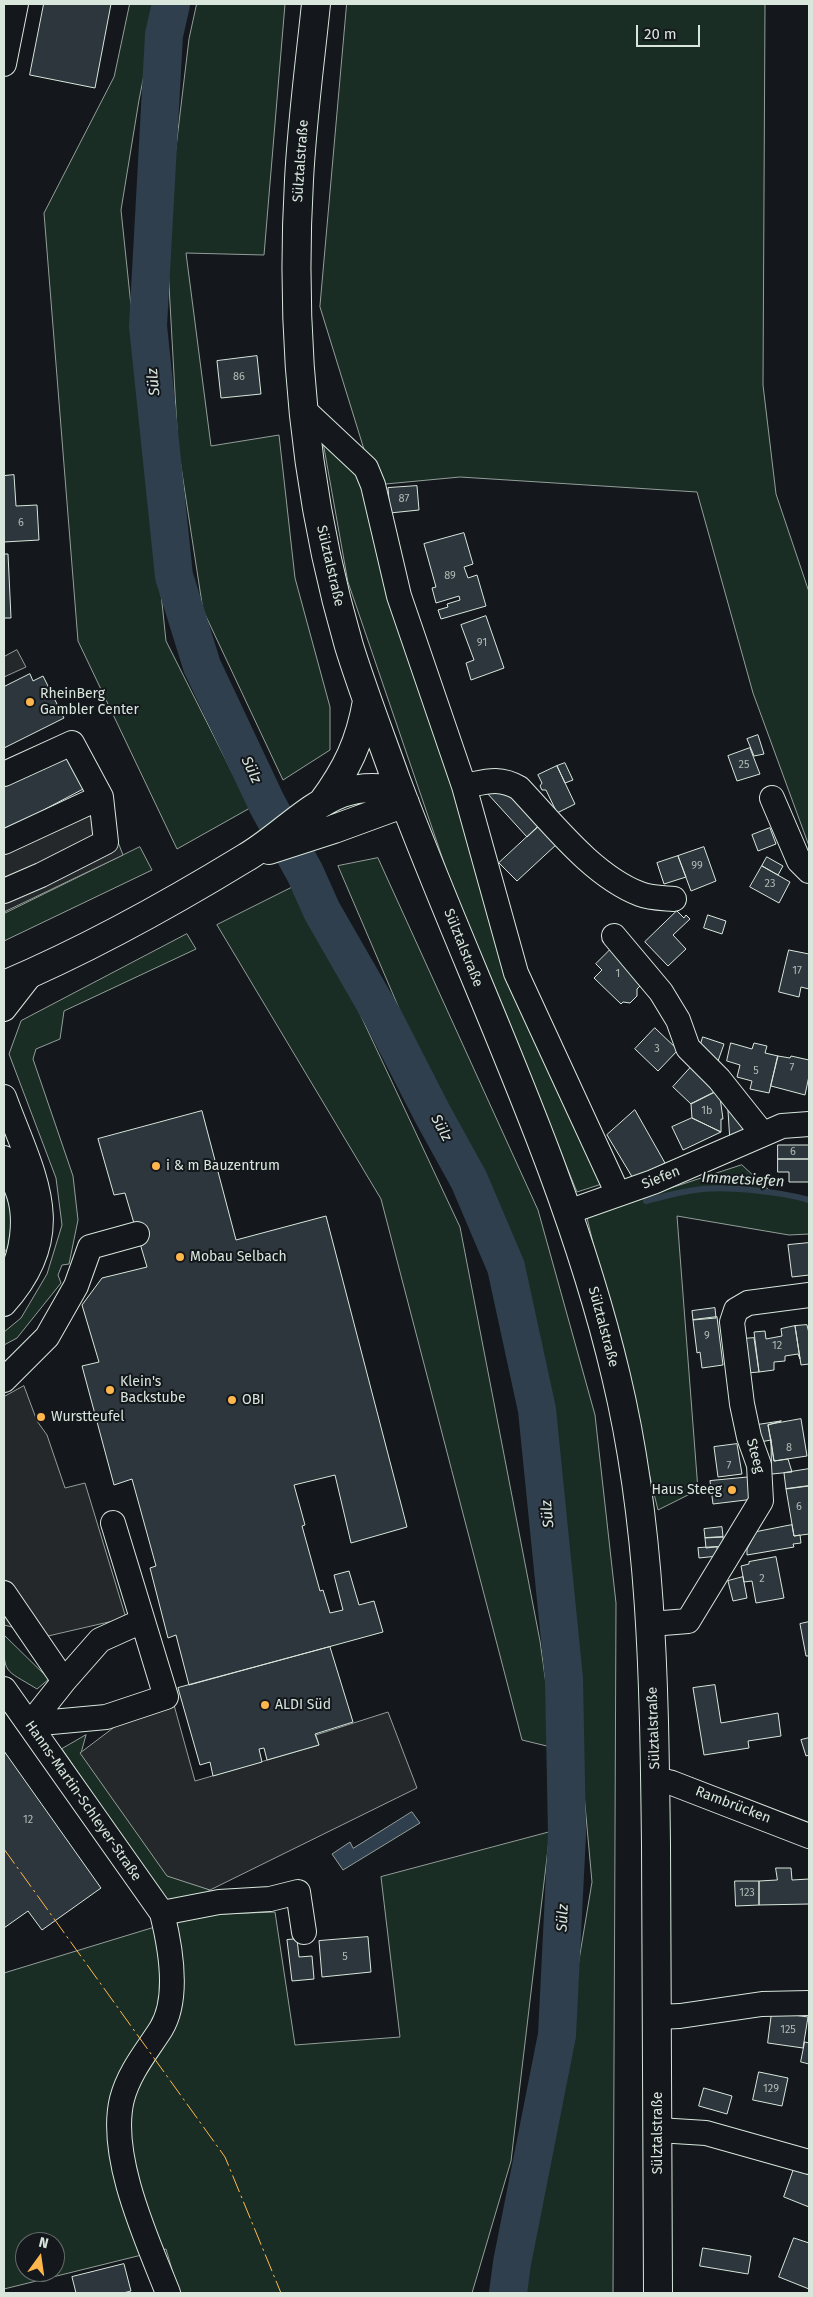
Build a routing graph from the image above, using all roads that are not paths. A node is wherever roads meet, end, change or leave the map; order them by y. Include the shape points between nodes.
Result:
1 (16, 4) edge
2 (316, 4) edge
3 (4, 64) edge
4 (302, 408) junction
5 (367, 701) junction
6 (4, 774) edge
7 (464, 786) junction
8 (101, 797) junction
9 (403, 798) junction
10 (772, 798) dead end
11 (321, 804) junction
12 (4, 842) edge
13 (247, 857) junction
14 (809, 870) edge
15 (4, 892) edge
16 (674, 899) dead end
17 (614, 936) dead end
18 (4, 968) edge
19 (32, 973) junction
20 (4, 985) edge
21 (4, 1009) edge
22 (4, 1097) edge
23 (809, 1124) edge
24 (762, 1133) junction
25 (4, 1158) edge
26 (618, 1194) junction
27 (568, 1212) junction
28 (137, 1234) dead end
29 (4, 1286) edge
30 (809, 1295) edge
31 (4, 1304) edge
32 (4, 1380) edge
33 (113, 1523) dead end
34 (4, 1593) edge
35 (142, 1621) junction
36 (651, 1624) junction
37 (64, 1680) junction
38 (4, 1689) edge
39 (30, 1724) junction
40 (655, 1779) junction
41 (809, 1836) edge
42 (162, 1913) junction
43 (304, 1932) dead end
44 (809, 2003) edge
45 (657, 2017) junction
46 (658, 2130) junction
47 (809, 2162) edge
48 (168, 2293) edge
49 (658, 2293) edge

1 - 3 street
2 - 4 main road, Sülztalstraße via 299,176 298,338
4 - 5 main road, Sülztalstraße via 314,494 332,582
4 - 7 street via 366,468 373,485 399,596
5 - 9 main road, Sülztalstraße
5 - 11 main road via 356,747
6 - 8 street via 72,743
7 - 16 street via 499,780 510,783 519,788 613,881 642,895
7 - 26 street via 516,973
8 - 12 street
8 - 15 street via 106,842
9 - 11 main road via 388,788 362,788 342,793
9 - 13 main road via 334,829
9 - 27 main road, Sülztalstraße
10 - 14 street via 799,860
11 - 13 main road
13 - 19 main road via 127,926
17 - 24 street via 661,992 678,1020 688,1048 719,1079
18 - 19 street
19 - 20 main road
19 - 21 street
22 - 31 street via 40,1193 42,1220 30,1268
23 - 24 street, Siefen via 782,1126
24 - 26 street, Siefen via 653,1182
25 - 29 street via 20,1196 22,1219 17,1263
26 - 27 street, Siefen
27 - 36 main road, Sülztalstraße via 600,1311 625,1417 638,1497
28 - 32 street via 90,1247 76,1286 47,1337
30 - 36 street, Steeg via 748,1303 736,1310 732,1322 742,1404 749,1437 760,1465 761,1501 688,1621
33 - 35 street
34 - 37 street
35 - 37 street via 100,1640
35 - 39 street via 166,1697 106,1718
36 - 40 main road, Sülztalstraße
37 - 39 street
38 - 39 street, Hanns-Martin-Schleyer-Straße
39 - 42 street, Hanns-Martin-Schleyer-Straße
40 - 41 street, Rambrücken
40 - 45 main road, Sülztalstraße
42 - 43 street via 219,1902 270,1899 298,1892
42 - 48 street, Hanns-Martin-Schleyer-Straße via 169,1939 171,1986 168,2011 162,2027 129,2080 122,2099 120,2124 130,2189
44 - 45 street via 762,2004
45 - 46 main road, Sülztalstraße
46 - 47 street via 706,2133
46 - 49 main road, Sülztalstraße

